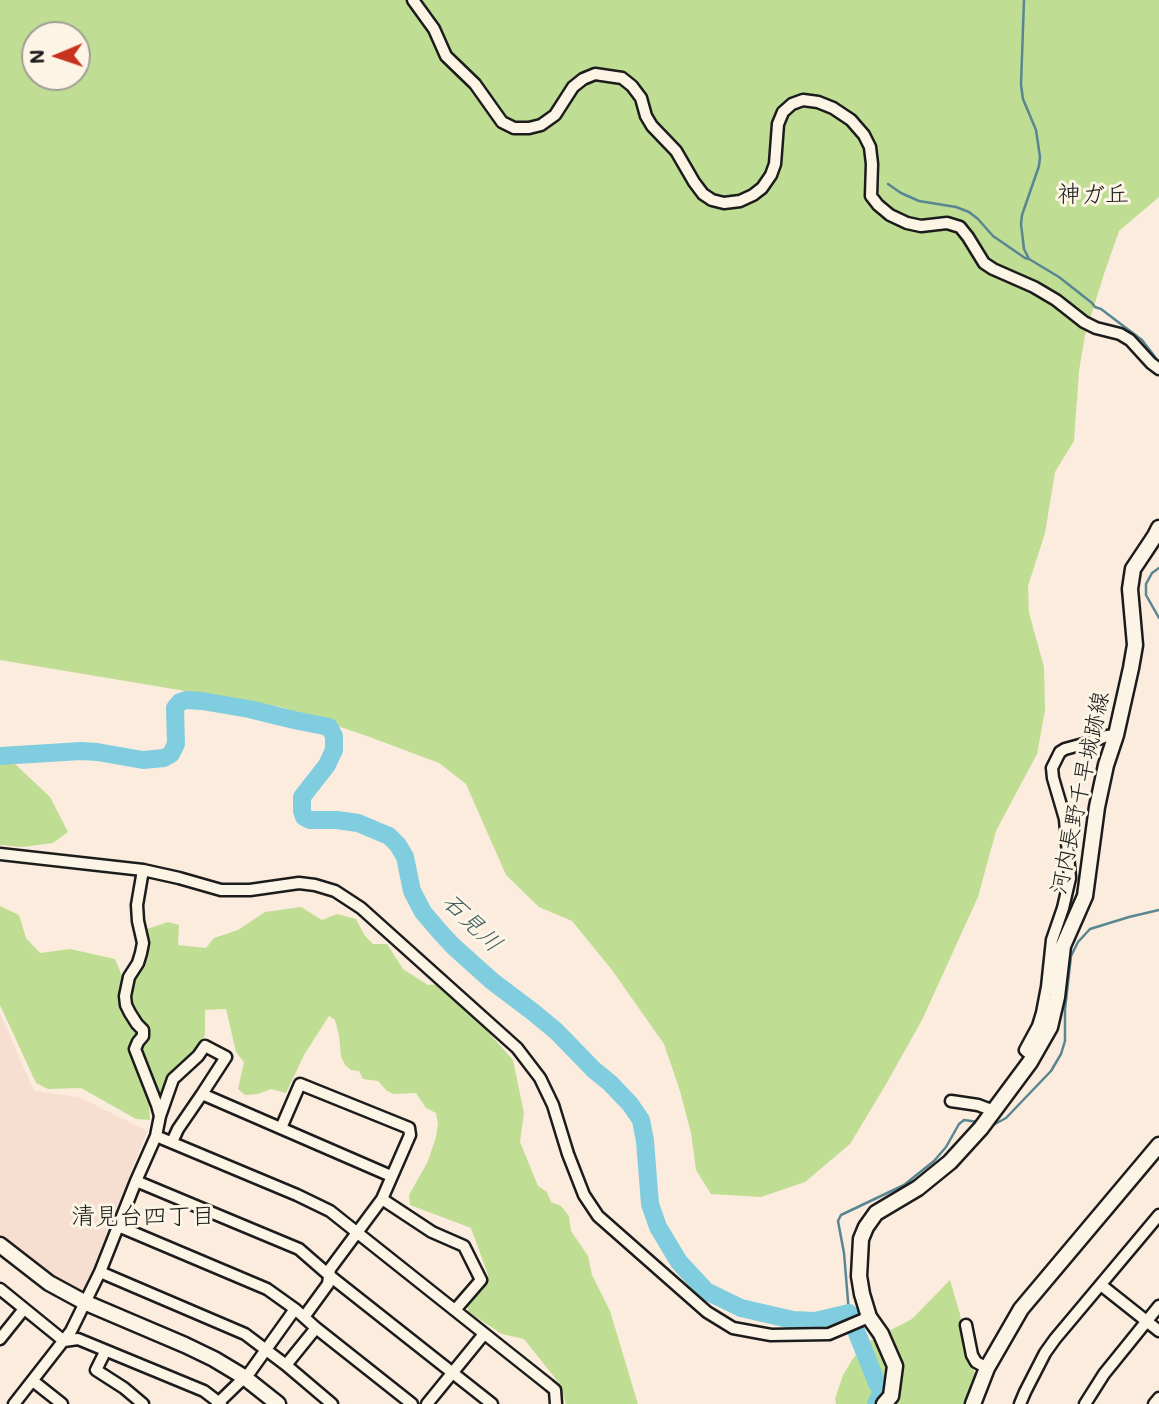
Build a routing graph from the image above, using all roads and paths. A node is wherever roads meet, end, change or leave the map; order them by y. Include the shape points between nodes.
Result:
1 (413, 0) edge
2 (1159, 369) edge
3 (1159, 528) edge
4 (1116, 735) junction
5 (0, 854) edge
6 (143, 870) junction
7 (1050, 1027) junction
8 (202, 1094) junction
9 (951, 1101) dead end
10 (160, 1116) junction
11 (988, 1119) junction
12 (281, 1128) junction
13 (156, 1136) junction
14 (172, 1142) junction
15 (1159, 1145) edge
16 (391, 1176) junction
17 (136, 1181) junction
18 (382, 1199) junction
19 (1159, 1215) edge
20 (118, 1226) junction
21 (358, 1233) junction
22 (0, 1245) edge
23 (100, 1272) junction
24 (330, 1276) junction
25 (1101, 1285) junction
26 (0, 1289) edge
27 (84, 1302) junction
28 (1159, 1306) edge
29 (24, 1309) junction
30 (295, 1309) junction
31 (455, 1310) junction
32 (304, 1317) junction
33 (869, 1317) junction
34 (1146, 1321) junction
35 (966, 1325) dead end
36 (316, 1328) junction
37 (1159, 1331) edge
38 (484, 1334) junction
39 (0, 1339) edge
40 (64, 1340) junction
41 (265, 1350) junction
42 (106, 1352) junction
43 (286, 1365) junction
44 (986, 1368) junction
45 (453, 1373) junction
46 (244, 1377) junction
47 (33, 1381) junction
48 (1159, 1398) edge
49 (219, 1403) edge
50 (14, 1404) edge
51 (62, 1404) edge
52 (143, 1404) edge
53 (278, 1404) edge
54 (332, 1404) edge
55 (412, 1404) edge
56 (427, 1404) edge
57 (492, 1404) edge
58 (556, 1404) edge
59 (884, 1404) edge
60 (973, 1404) edge
61 (1020, 1404) edge
62 (1085, 1404) edge
63 (1154, 1404) edge

1 - 2 street via 446,56 475,84 502,122 514,128 541,124 555,115 583,79 595,74 622,78 641,98 652,126 676,151 702,194 712,200 740,201 762,188 775,164 778,124 792,104 803,100 833,108 864,135 872,164 871,196 890,215 921,226 947,223 960,228 984,263 1056,300 1084,322 1130,340
3 - 4 main road, 河内長野千早城跡線 via 1133,569 1130,589 1135,645
4 - 7 main road, 河内長野千早城跡線 via 1097,807 1085,896 1063,946
4 - 7 street via 1065,748 1052,768 1065,820 1070,878 1052,940 1042,1013 1027,1052
5 - 6 street
6 - 10 street via 137,905 143,943 125,996 130,1013 143,1030 135,1049
6 - 33 street via 221,890 316,885 350,899 517,1048 540,1078 584,1195 598,1216 706,1312 733,1328 771,1335 829,1334
7 - 11 main road, 河内長野千早城跡線
8 - 10 street via 226,1057 205,1046 173,1079
8 - 12 street
8 - 14 street
9 - 11 street via 978,1105
10 - 13 street
11 - 33 main road, 河内長野千早城跡線 via 950,1162 876,1213 866,1227 859,1276
12 - 16 street
12 - 16 street via 300,1084 409,1128
13 - 14 street
13 - 17 street
14 - 21 street via 330,1211
15 - 44 main road via 1021,1309
16 - 18 street
17 - 20 street
17 - 24 street via 299,1250
18 - 21 street
18 - 31 street via 432,1232 464,1246 481,1280
19 - 25 street
20 - 23 street
20 - 30 street via 267,1289
21 - 24 street via 330,1269
21 - 31 street
22 - 27 main road via 49,1283
23 - 27 street
23 - 41 street via 244,1334
24 - 32 street
24 - 45 street
25 - 34 street
25 - 61 street via 1045,1353
26 - 29 street
27 - 40 street
27 - 46 main road via 185,1345
28 - 34 street
29 - 39 street
29 - 40 street
30 - 32 street
30 - 41 street
31 - 38 street
32 - 36 street
33 - 59 main road, 河内長野千早城跡線 via 895,1366 891,1396
34 - 37 street
34 - 62 street
35 - 44 street via 972,1355
36 - 43 street
36 - 55 street
38 - 45 street
38 - 58 street via 555,1390
40 - 42 street via 78,1339
40 - 47 street
41 - 43 street
41 - 46 street
42 - 49 street via 204,1391
42 - 52 street via 96,1370
43 - 54 street
44 - 60 main road
45 - 56 street
45 - 57 street
46 - 49 street
46 - 53 main road
47 - 50 street
47 - 51 street
48 - 63 street

